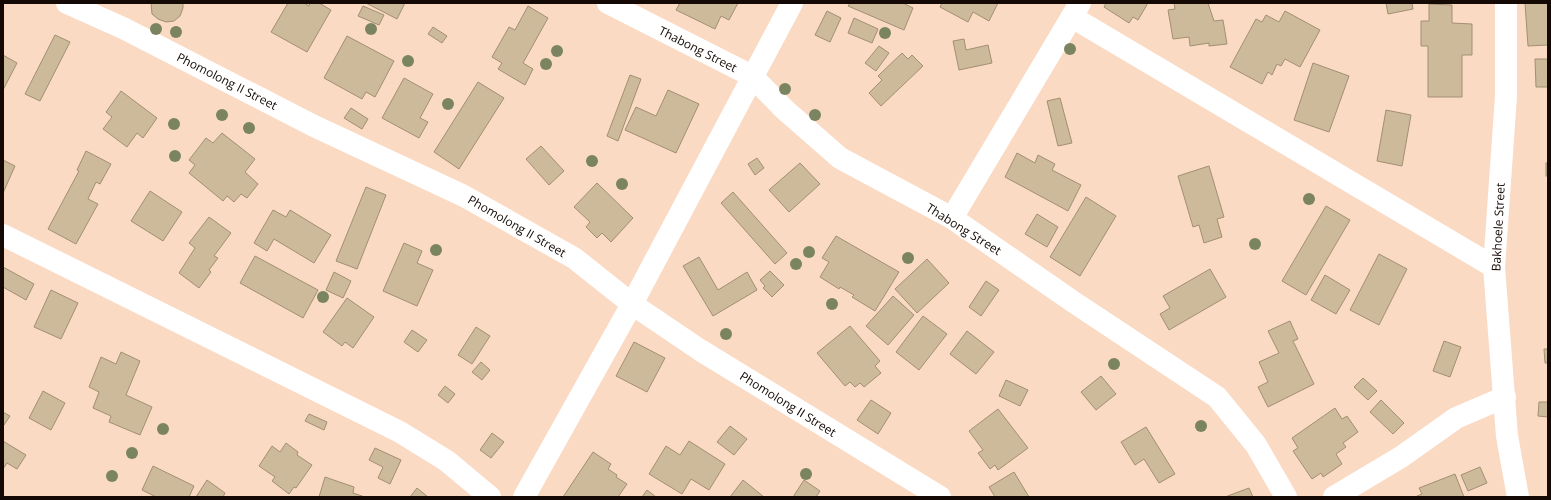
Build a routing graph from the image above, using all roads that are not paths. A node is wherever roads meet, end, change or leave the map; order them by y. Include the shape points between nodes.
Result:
1 (67, 3) edge
2 (608, 3) edge
3 (792, 3) edge
4 (1506, 3) edge
5 (1076, 10) edge
6 (752, 76) junction
7 (952, 218) junction
8 (3, 235) edge
9 (1494, 267) junction
10 (632, 304) junction
11 (1506, 397) junction
12 (490, 497) edge
13 (524, 497) edge
14 (940, 497) edge
15 (1286, 497) edge
16 (1334, 497) edge
17 (1518, 497) edge

1 - 10 street, Phomolong II Street via 122,28 314,126 464,196 574,258
2 - 6 street, Thabong Street
3 - 6 street
4 - 9 street, Bakhoele Street via 1506,96
5 - 7 street
5 - 9 street
6 - 7 street, Thabong Street via 784,109 840,158
6 - 10 street
7 - 15 street, Thabong Street via 1093,316 1217,397 1256,445
8 - 12 street via 400,432 447,461
9 - 11 street, Bakhoele Street
10 - 13 street
10 - 14 street, Phomolong II Street via 700,350
11 - 16 street via 1456,418 1401,457
11 - 17 street, Bakhoele Street via 1507,436

